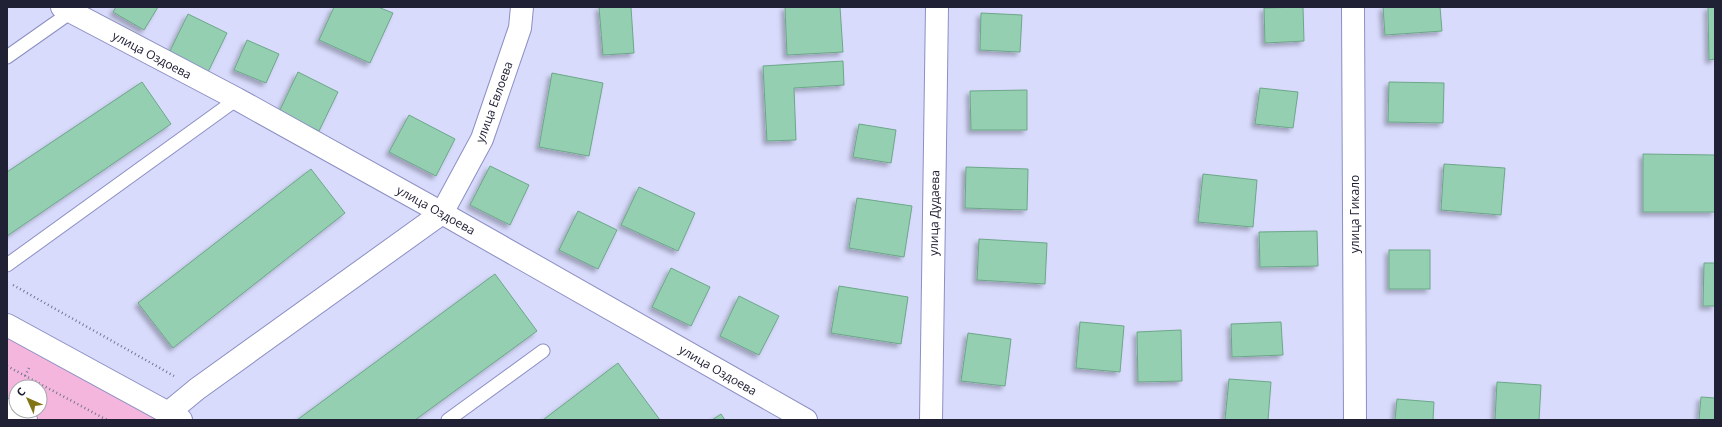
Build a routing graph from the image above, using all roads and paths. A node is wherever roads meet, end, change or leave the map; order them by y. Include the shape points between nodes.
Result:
1 (522, 7) edge
2 (937, 7) edge
3 (1353, 7) edge
4 (66, 10) edge
5 (7, 57) edge
6 (237, 99) junction
7 (442, 213) junction
8 (7, 265) edge
9 (7, 281) edge
10 (7, 325) edge
11 (542, 351) dead end
12 (7, 366) edge
13 (197, 389) junction
14 (7, 410) edge
15 (174, 416) edge
16 (26, 420) edge
17 (107, 420) edge
18 (448, 420) edge
19 (806, 420) edge
20 (931, 420) edge
21 (1355, 420) edge

1 - 7 street, улица Евлоева via 520,28 482,139
2 - 20 street, улица Дудаева
3 - 21 street, улица Гикало
4 - 5 lane
4 - 6 street, улица Оздоева
6 - 7 street, улица Оздоева
6 - 8 lane
7 - 13 street
7 - 19 street, улица Оздоева
9 - 13 path
10 - 15 street
11 - 18 lane
12 - 17 path
13 - 15 street
14 - 16 street

